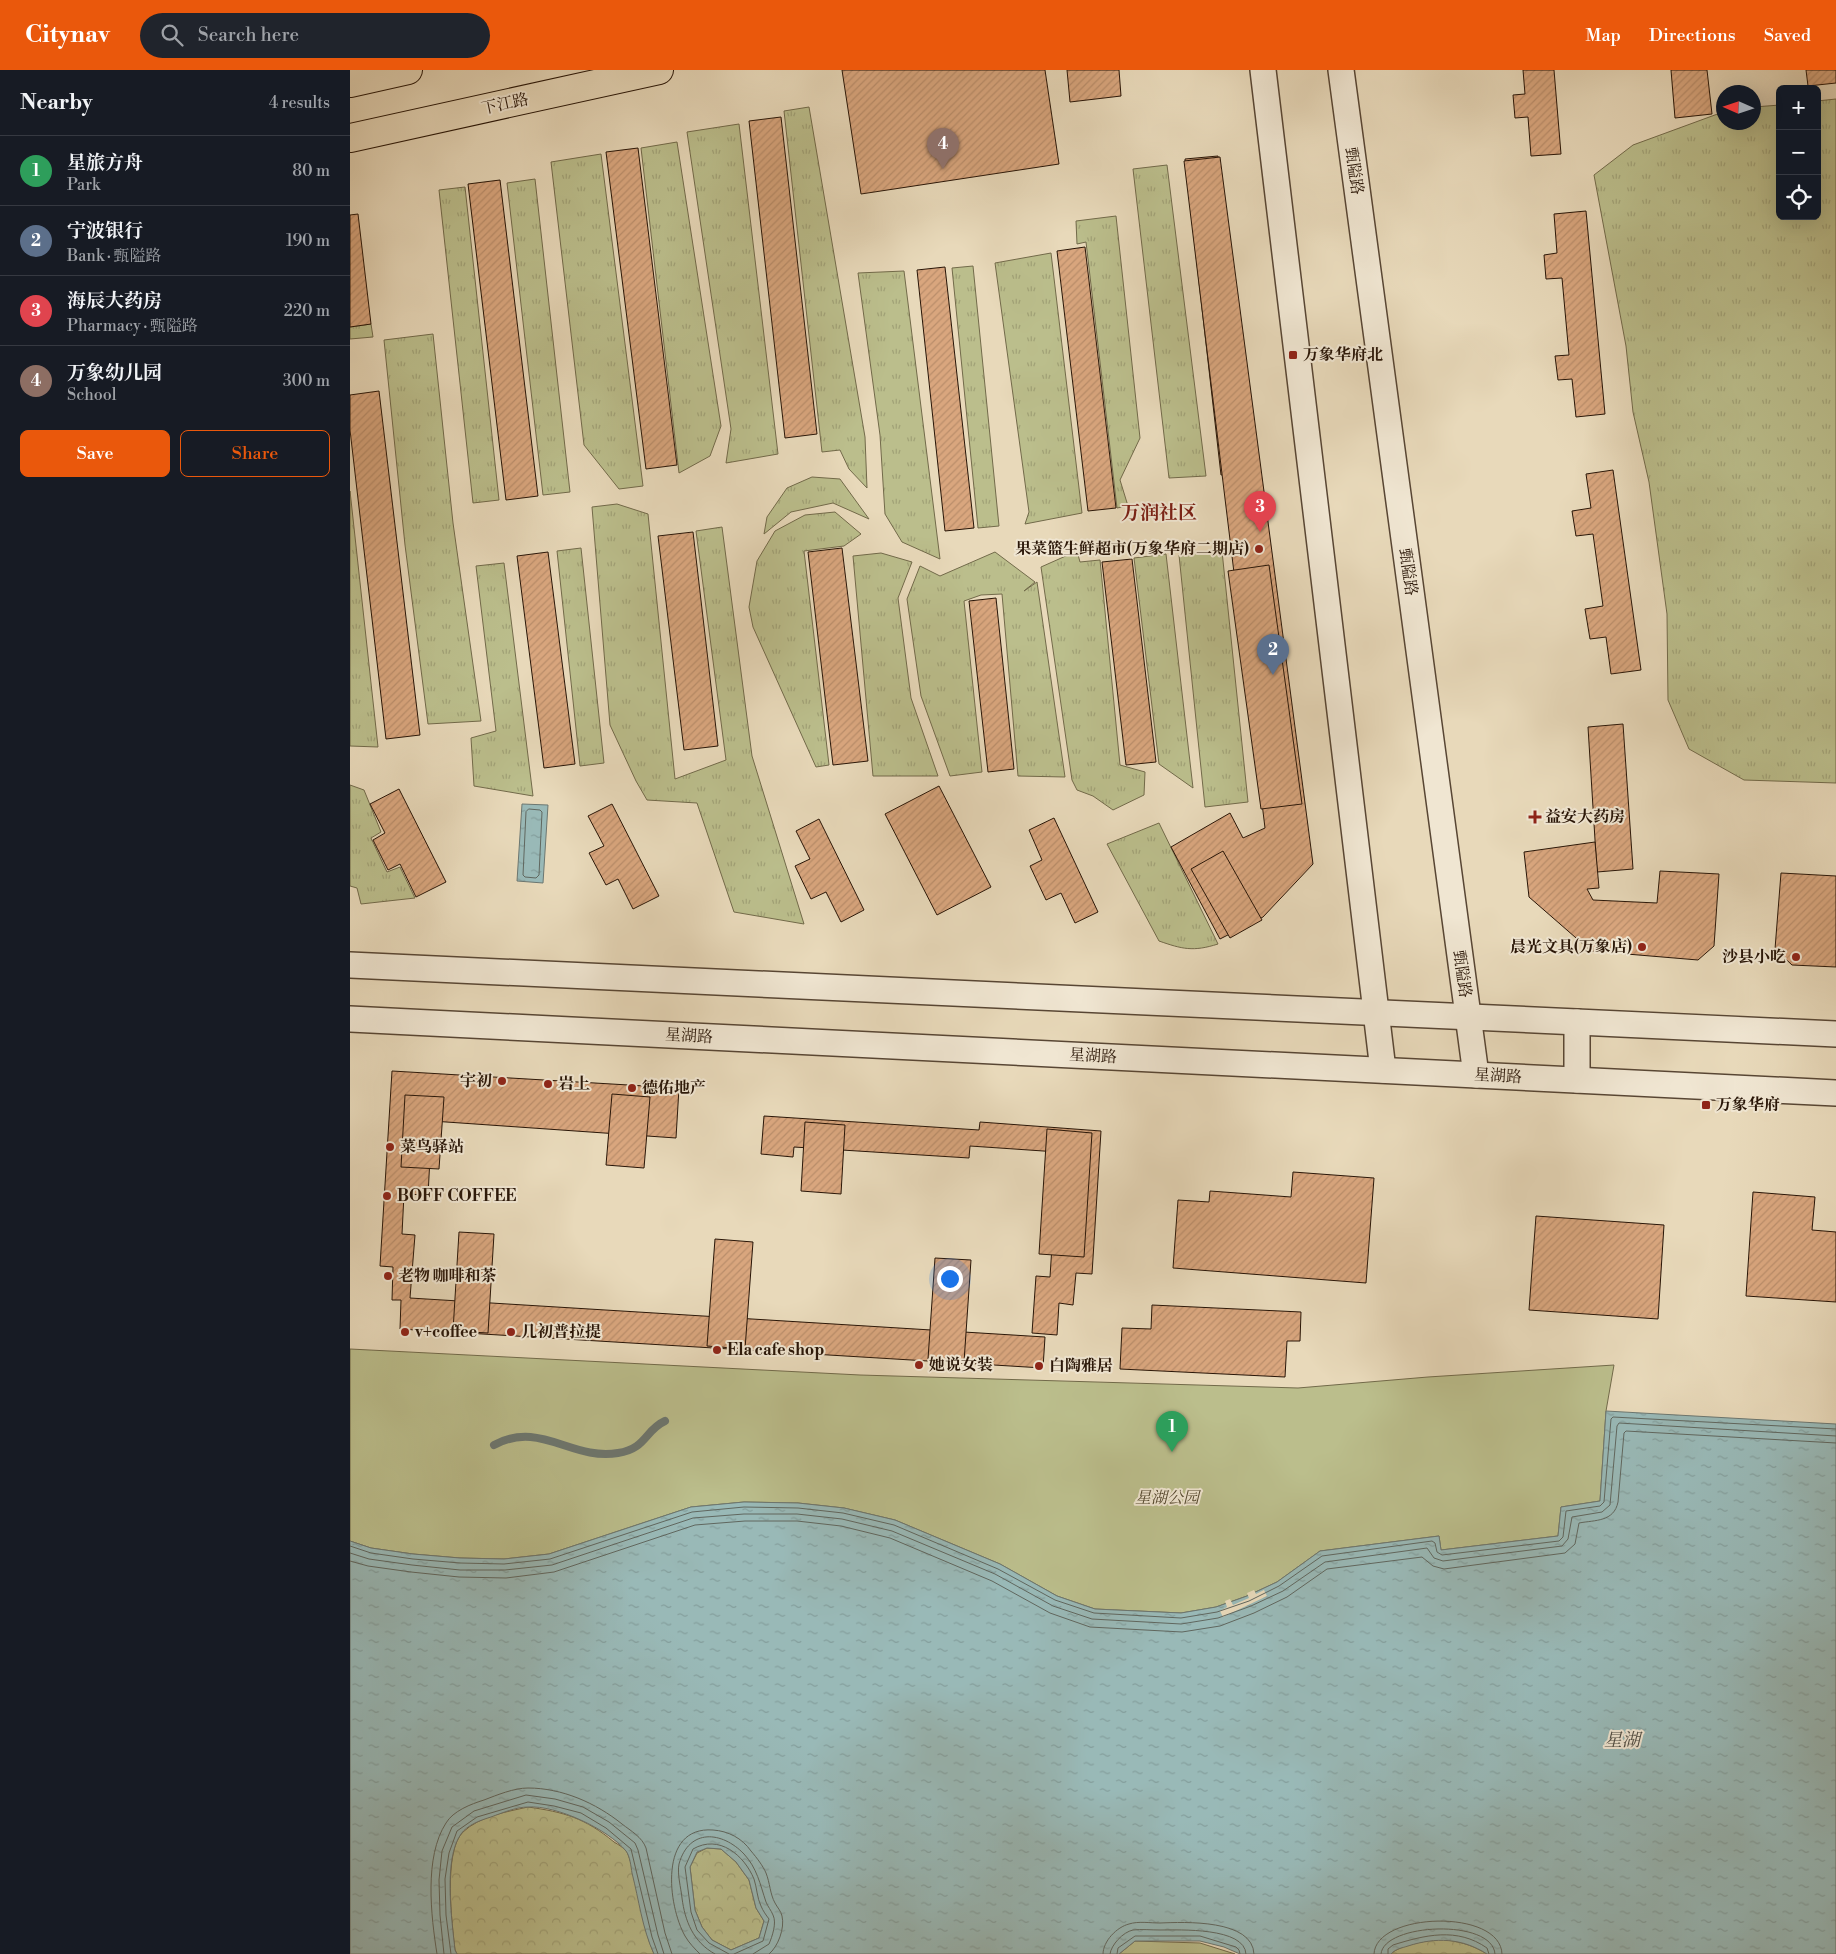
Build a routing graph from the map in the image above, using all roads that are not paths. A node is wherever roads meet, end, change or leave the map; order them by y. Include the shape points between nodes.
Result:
1 (408, 70) edge
2 (659, 70) edge
3 (1263, 70) edge
4 (1341, 70) edge
5 (350, 83) edge
6 (350, 138) edge
7 (350, 965) edge
8 (1376, 1013) junction
9 (1468, 1017) junction
10 (350, 1019) edge
11 (1577, 1022) junction
12 (1836, 1034) edge
13 (1383, 1070) junction
14 (1476, 1075) junction
15 (1577, 1080) junction
16 (1836, 1093) edge

1 - 5 main road
2 - 6 main road, 下江路
3 - 8 street
4 - 9 street, 甄隘路
7 - 8 street
8 - 9 street
8 - 13 street
9 - 11 street
9 - 14 street, 甄隘路
10 - 13 street, 星湖路
11 - 12 street
11 - 15 street
13 - 14 street, 星湖路
14 - 15 street, 星湖路
15 - 16 street, 星湖路

